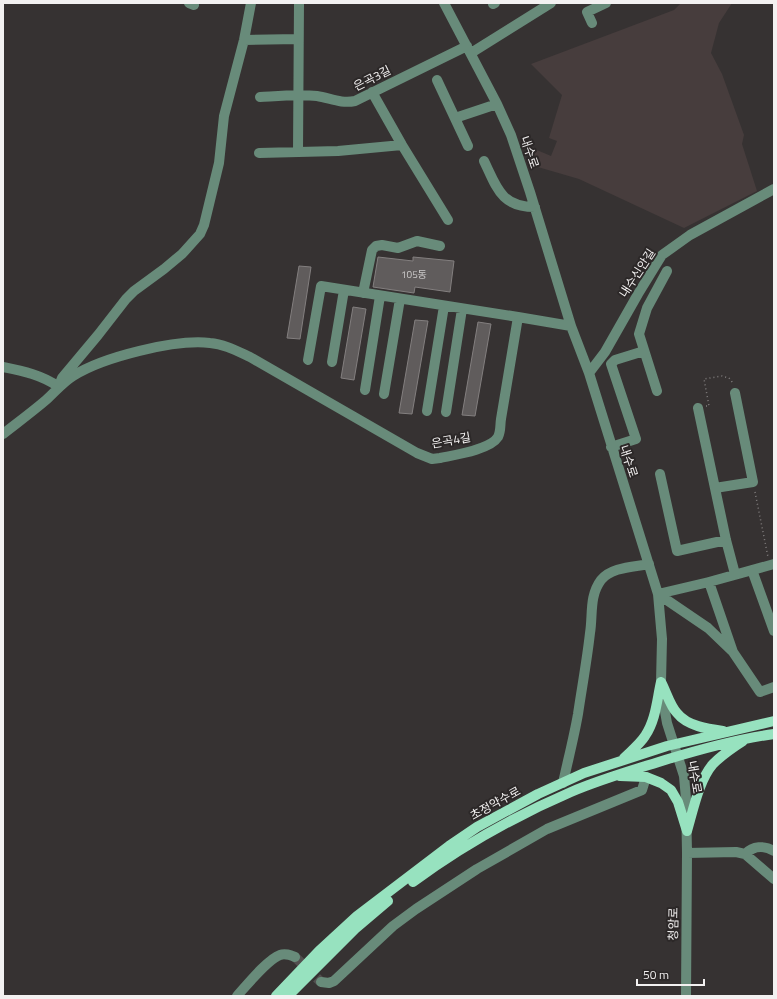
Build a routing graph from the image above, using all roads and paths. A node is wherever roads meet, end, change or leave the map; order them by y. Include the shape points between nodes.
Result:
1 (251, 3) edge
2 (299, 3) edge
3 (444, 3) edge
4 (551, 3) edge
5 (606, 3) edge
6 (592, 23) dead end
7 (298, 39) junction
8 (244, 40) junction
9 (469, 50) junction
10 (437, 80) dead end
11 (372, 92) junction
12 (298, 96) junction
13 (260, 97) dead end
14 (496, 104) junction
15 (456, 118) junction
16 (402, 145) junction
17 (468, 146) dead end
18 (298, 151) junction
19 (259, 153) dead end
20 (484, 161) dead end
21 (774, 189) edge
22 (535, 208) junction
23 (448, 220) dead end
24 (440, 246) dead end
25 (667, 271) dead end
26 (344, 290) junction
27 (363, 293) junction
28 (380, 296) junction
29 (400, 299) junction
30 (444, 306) junction
31 (462, 309) junction
32 (518, 317) junction
33 (571, 326) junction
34 (644, 351) junction
35 (308, 360) dead end
36 (332, 362) dead end
37 (3, 367) edge
38 (589, 373) junction
39 (59, 387) junction
40 (365, 390) dead end
41 (657, 391) dead end
42 (735, 393) joint
43 (384, 394) dead end
44 (698, 408) joint
45 (427, 411) dead end
46 (446, 412) dead end
47 (3, 434) edge
48 (611, 447) junction
49 (660, 474) dead end
50 (753, 482) junction
51 (715, 488) junction
52 (726, 540) junction
53 (649, 564) junction
54 (772, 564) edge
55 (752, 570) junction
56 (735, 574) junction
57 (709, 582) junction
58 (658, 594) junction
59 (774, 631) edge
60 (733, 652) junction
61 (661, 682) junction
62 (774, 687) edge
63 (774, 721) edge
64 (727, 732) junction
65 (774, 734) edge
66 (748, 738) junction
67 (674, 744) junction
68 (678, 756) junction
69 (622, 760) junction
70 (614, 776) junction
71 (646, 777) junction
72 (564, 783) junction
73 (687, 831) junction
74 (774, 851) edge
75 (687, 853) junction
76 (745, 854) junction
77 (774, 878) edge
78 (295, 957) tunnel mouth
79 (321, 982) dead end
80 (237, 996) edge
81 (276, 996) edge
82 (288, 996) edge
83 (686, 996) edge

1 - 8 street
2 - 7 street
3 - 9 street, 내수로
4 - 9 street, 은곡3길
5 - 6 street via 587,12
7 - 8 street
7 - 12 street
8 - 39 street via 224,116 218,163 200,234 182,254 126,299 62,378
9 - 11 street, 은곡3길
9 - 14 street, 내수로
10 - 15 street
11 - 12 street, 은곡3길 via 347,103 316,96
11 - 16 street
12 - 13 street, 은곡3길
12 - 18 street
14 - 15 street
14 - 22 street, 내수로 via 511,135
15 - 17 street
16 - 18 street via 338,151
16 - 23 street
18 - 19 street
20 - 22 street via 500,194 518,205
21 - 38 street, 내수신안길 via 690,235 662,255 605,352
22 - 33 street, 내수로
24 - 27 street via 417,241 398,248 376,246 372,250
25 - 34 street via 647,308 639,334
26 - 27 street
26 - 35 street via 322,286
26 - 36 street
27 - 28 street
28 - 29 street
28 - 40 street
29 - 30 street
29 - 43 street
30 - 31 street
30 - 45 street
31 - 32 street
31 - 46 street
32 - 33 street
32 - 39 street, 은곡4길 via 497,438 484,446 440,458 432,459 417,453 250,357 212,343 187,342 150,348 85,369
33 - 38 street, 내수로
34 - 41 street
34 - 48 street via 615,360 612,364 636,439
37 - 39 street via 22,370 49,380
38 - 48 street, 내수로
39 - 47 street
42 - 44 path via 729,378 722,376 704,379 709,406
42 - 50 street
44 - 51 street
48 - 53 street, 내수로
49 - 52 street via 678,551
50 - 51 street
50 - 54 path
51 - 52 street
52 - 56 street
53 - 58 street, 내수로
53 - 72 street via 613,571 600,581 594,594 578,715
54 - 55 street
55 - 56 street
55 - 59 street
56 - 57 street
57 - 58 street
57 - 60 street
58 - 60 street via 708,628
58 - 61 street, 내수로 via 662,639
60 - 62 street via 760,692
61 - 64 main road via 676,713 686,721
61 - 67 street, 내수로 via 666,717
61 - 69 main road via 653,718 646,735
63 - 64 main road, 초정약수로
64 - 67 main road, 초정약수로
65 - 66 main road, 초정약수로
66 - 68 main road, 초정약수로
66 - 73 main road via 727,752 704,777
67 - 68 street, 내수로
67 - 69 main road, 초정약수로
68 - 70 main road, 초정약수로
68 - 73 street, 내수로 via 684,776
69 - 72 main road, 초정약수로
70 - 71 main road
70 - 82 main road, 초정약수로 via 570,792 488,833 426,873 355,929
71 - 73 main road via 671,790 678,802
71 - 79 street via 642,790 547,830 477,869 393,926 334,981
72 - 81 main road, 초정약수로 via 538,794 449,846 357,916
73 - 75 street, 내수로
74 - 76 street via 768,847 756,847
75 - 76 street
75 - 83 street, 청암로
76 - 77 street
78 - 80 street via 280,954

